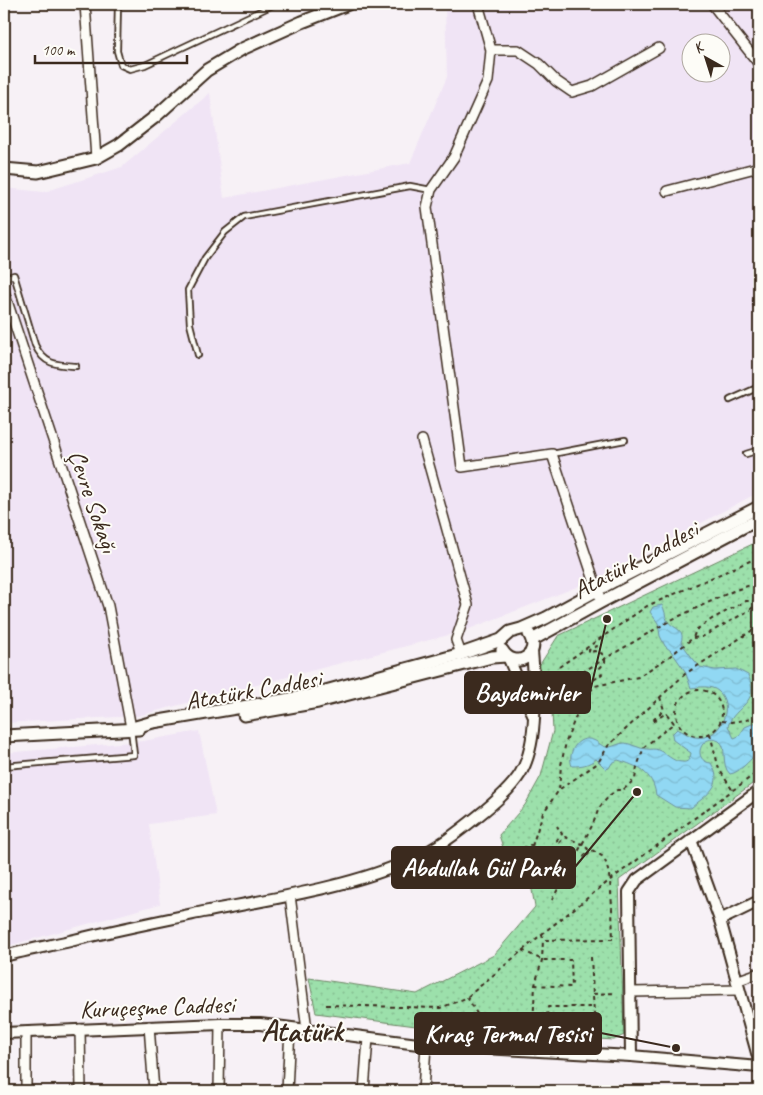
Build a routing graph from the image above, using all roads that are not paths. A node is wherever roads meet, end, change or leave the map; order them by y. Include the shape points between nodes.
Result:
1 (85, 4) edge
2 (118, 4) edge
3 (275, 4) edge
4 (348, 4) edge
5 (478, 4) edge
6 (712, 4) edge
7 (659, 48) dead end
8 (491, 50) junction
9 (759, 64) edge
10 (96, 158) junction
11 (759, 167) edge
12 (4, 170) edge
13 (431, 190) junction
14 (667, 191) dead end
15 (4, 278) edge
16 (759, 289) edge
17 (4, 292) edge
18 (759, 312) edge
19 (198, 355) dead end
20 (76, 366) dead end
21 (759, 387) edge
22 (730, 400) dead end
23 (422, 440) dead end
24 (625, 440) dead end
25 (759, 450) edge
26 (552, 454) junction
27 (746, 454) dead end
28 (759, 508) edge
29 (759, 520) edge
30 (597, 590) junction
31 (601, 602) junction
32 (521, 629) junction
33 (502, 640) junction
34 (532, 646) junction
35 (461, 654) junction
36 (508, 658) junction
37 (533, 715) junction
38 (131, 728) junction
39 (4, 736) edge
40 (4, 766) edge
41 (759, 790) edge
42 (691, 840) junction
43 (290, 895) junction
44 (759, 902) edge
45 (720, 920) junction
46 (4, 956) edge
47 (759, 973) edge
48 (738, 985) junction
49 (632, 992) junction
50 (220, 1024) junction
51 (150, 1026) junction
52 (290, 1028) junction
53 (80, 1029) junction
54 (307, 1030) junction
55 (26, 1032) junction
56 (4, 1033) edge
57 (368, 1038) junction
58 (426, 1045) junction
59 (632, 1056) junction
60 (759, 1060) edge
61 (759, 1067) edge
62 (26, 1091) edge
63 (81, 1091) edge
64 (154, 1091) edge
65 (219, 1091) edge
66 (287, 1091) edge
67 (364, 1091) edge
68 (423, 1091) edge

1 - 10 street
2 - 3 lane via 117,51 121,65 130,69
4 - 10 main road via 242,49 207,70 155,117
5 - 8 street
6 - 9 street
7 - 8 street via 592,86 572,92 518,50
8 - 13 street via 488,81 454,157
10 - 12 main road via 38,172
11 - 14 street
13 - 19 lane via 410,186 244,217 225,232 205,258 188,290 190,324
13 - 26 street via 427,207 462,468
15 - 20 lane via 14,275 40,354 48,362
16 - 18 lane via 756,303
17 - 38 street, Çevre Sokağı via 108,606
21 - 22 lane
23 - 35 street via 468,605 456,640
24 - 26 lane
25 - 27 lane
26 - 30 street
28 - 30 main road
29 - 31 main road, Atatürk Caddesi
30 - 31 street
30 - 32 main road
31 - 34 main road, Atatürk Caddesi
32 - 33 main road via 510,632
32 - 34 main road via 526,632
33 - 35 main road
33 - 36 main road via 502,652
34 - 36 main road via 523,660
34 - 37 street
35 - 38 main road via 307,696
36 - 37 street
36 - 38 main road, Atatürk Caddesi via 492,657 318,702 153,730
37 - 43 street via 530,746 521,773 509,788 462,829 430,850 388,869
38 - 39 main road, Atatürk Caddesi
38 - 40 lane via 134,755
41 - 42 street
42 - 45 street
42 - 49 street via 637,880 629,892
43 - 46 street
43 - 54 street
44 - 45 street
45 - 48 street
47 - 48 street
48 - 49 street
48 - 60 street
49 - 59 street
50 - 51 street, Kuruçeşme Caddesi
50 - 52 street, Kuruçeşme Caddesi
50 - 65 street
51 - 53 street, Kuruçeşme Caddesi
51 - 64 street
52 - 54 street, Kuruçeşme Caddesi
52 - 66 street
53 - 55 street, Kuruçeşme Caddesi
53 - 63 street
54 - 57 street, Kuruçeşme Caddesi
55 - 56 street, Kuruçeşme Caddesi
55 - 62 street
57 - 58 street, Kuruçeşme Caddesi
57 - 67 street
58 - 59 street, Kuruçeşme Caddesi
58 - 68 street
59 - 61 street, Kuruçeşme Caddesi

